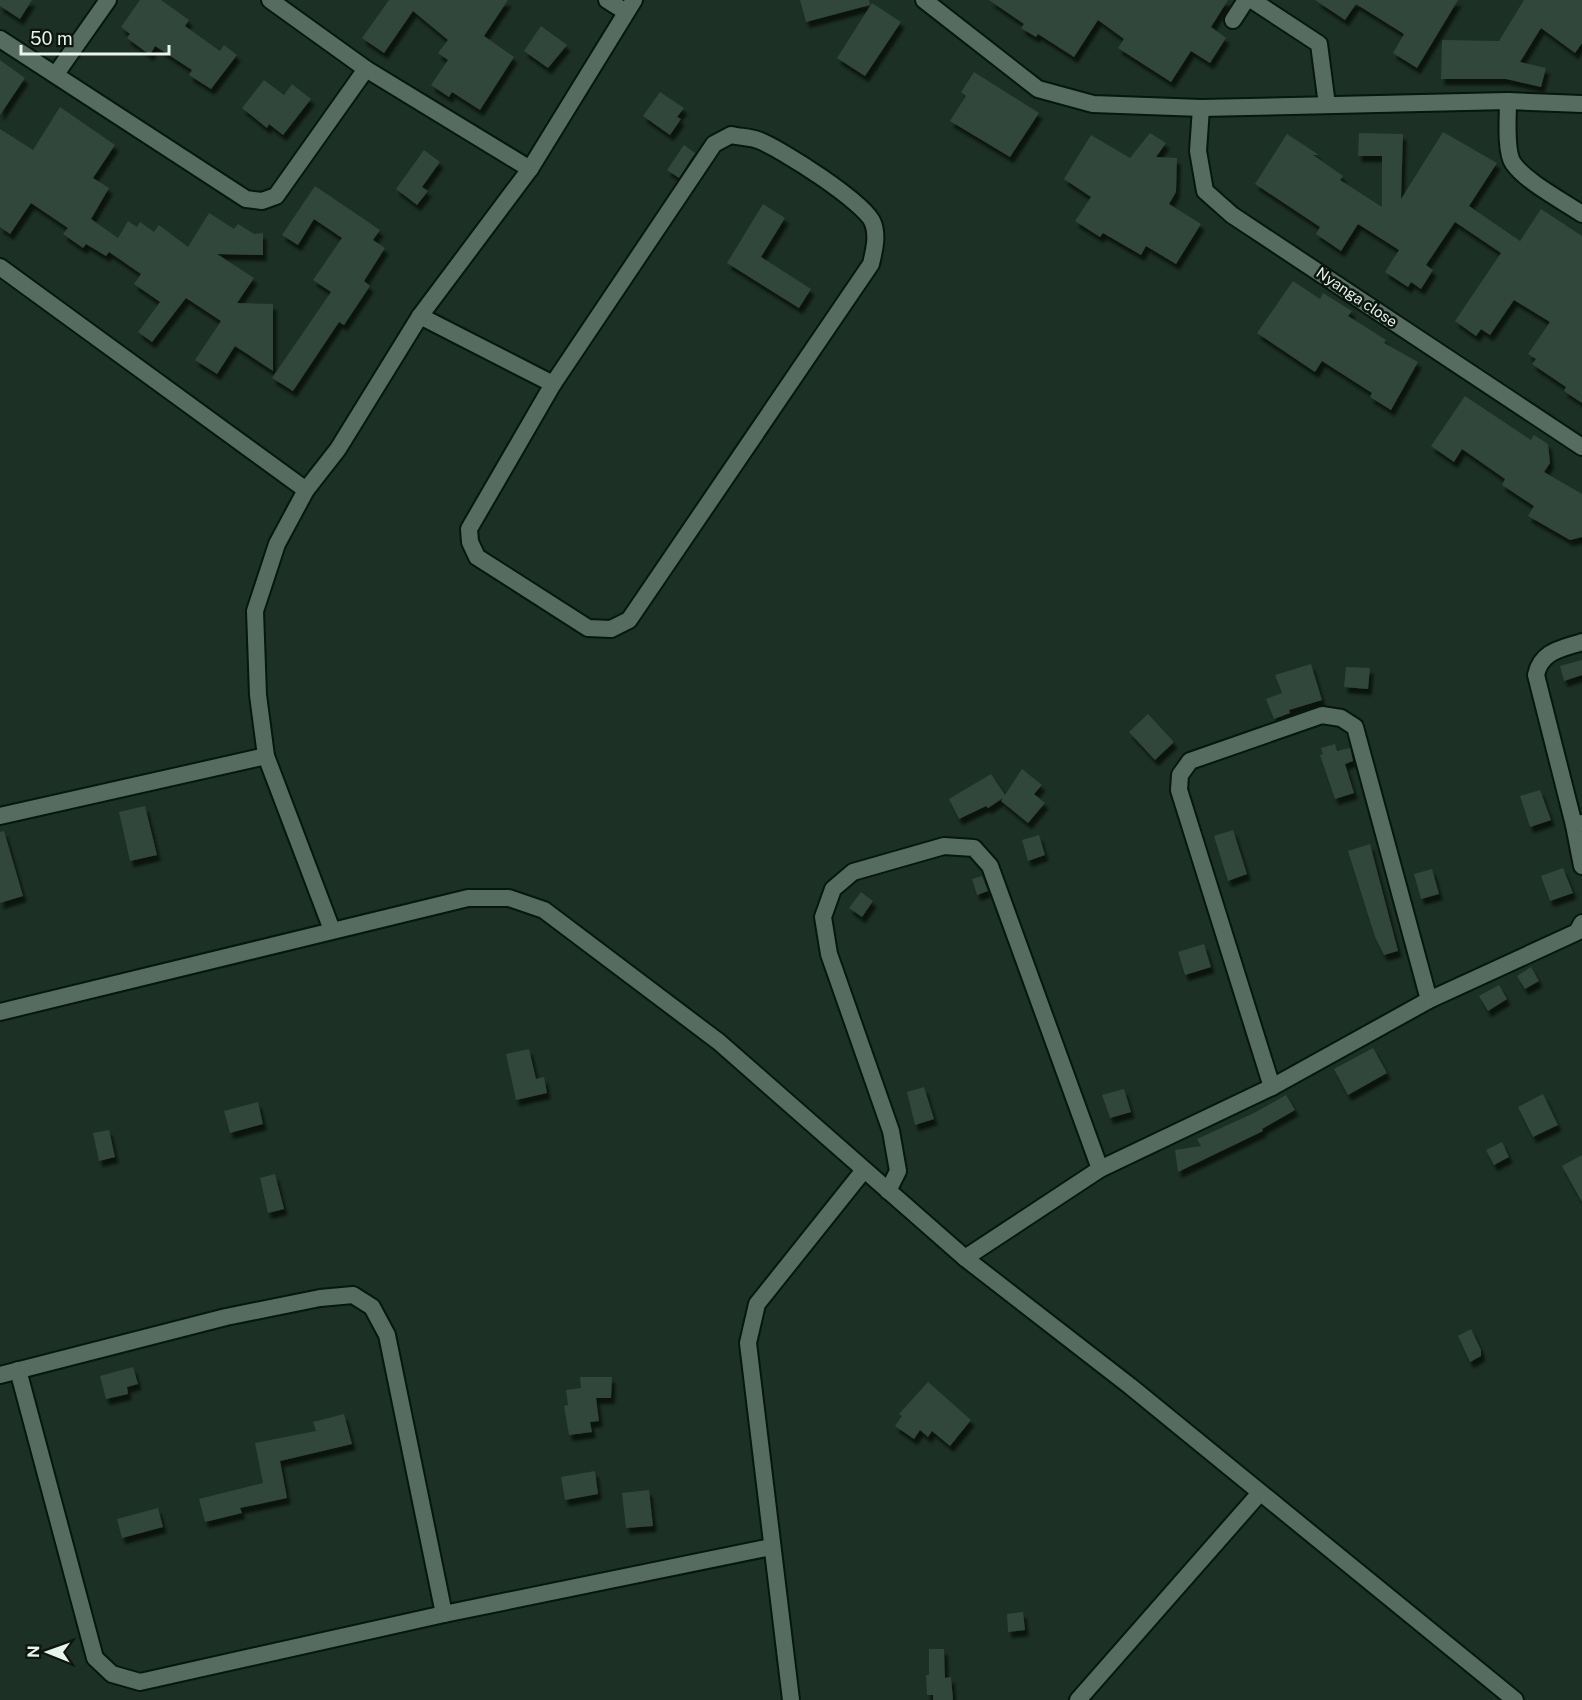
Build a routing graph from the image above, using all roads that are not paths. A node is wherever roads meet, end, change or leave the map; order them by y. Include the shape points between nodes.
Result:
1 (108, 0) edge
2 (270, 0) edge
3 (607, 0) edge
4 (924, 0) edge
5 (1246, 0) edge
6 (1252, 0) edge
7 (630, 6) edge
8 (1233, 20) dead end
9 (0, 39) edge
10 (366, 69) junction
11 (56, 74) junction
12 (1508, 101) junction
13 (1327, 105) junction
14 (1582, 105) edge
15 (1201, 108) junction
16 (530, 169) junction
17 (1582, 214) edge
18 (0, 267) edge
19 (420, 316) junction
20 (553, 384) junction
21 (1582, 447) edge
22 (306, 490) junction
23 (1582, 642) edge
24 (266, 756) junction
25 (0, 816) edge
26 (1578, 824) edge
27 (1582, 866) edge
28 (1582, 923) edge
29 (332, 930) junction
30 (1430, 1000) junction
31 (0, 1012) edge
32 (1272, 1087) junction
33 (1100, 1169) junction
34 (864, 1170) junction
35 (888, 1191) junction
36 (965, 1258) junction
37 (18, 1371) junction
38 (0, 1375) edge
39 (1259, 1494) junction
40 (771, 1547) junction
41 (444, 1614) junction
42 (791, 1700) edge
43 (1078, 1700) edge
44 (1515, 1700) edge

1 - 11 street
2 - 10 street
3 - 7 street
4 - 15 street via 1038,89 1093,104
5 - 8 street
6 - 13 street via 1319,44
7 - 16 street
9 - 11 street
10 - 11 street via 276,196 262,201 246,199
10 - 16 street
12 - 13 street
12 - 14 street
12 - 17 street via 1512,162
13 - 15 street
15 - 21 street, Nyanga close via 1198,151 1205,191 1232,215
16 - 19 street
18 - 22 street
19 - 20 street
19 - 22 street via 338,449
20 - 20 street via 714,144 731,135 758,140 788,155 853,200 873,222 876,245 871,264 629,620 611,629 588,628 477,557 470,542 469,529
22 - 24 street via 277,544 255,610 258,695
23 - 26 street via 1548,653 1539,663 1536,675
24 - 25 street
24 - 29 street
26 - 27 street
28 - 30 street via 1577,932
29 - 31 street
29 - 34 street via 468,898 509,898 544,910 719,1042
30 - 32 street
30 - 32 street via 1355,727 1341,718 1322,715 1190,761 1180,775 1179,790
32 - 33 street
33 - 35 street via 990,866 974,848 944,846 853,872 833,890 823,917 829,954 891,1131 898,1171
33 - 36 street
34 - 35 street
34 - 40 street via 757,1304 748,1343
35 - 36 street
36 - 39 street via 1130,1386
37 - 38 street
37 - 41 street via 95,1658 112,1674 140,1682
37 - 41 street via 226,1317 353,1295 372,1308 387,1335
39 - 43 street
39 - 44 street
40 - 41 street
40 - 42 street

